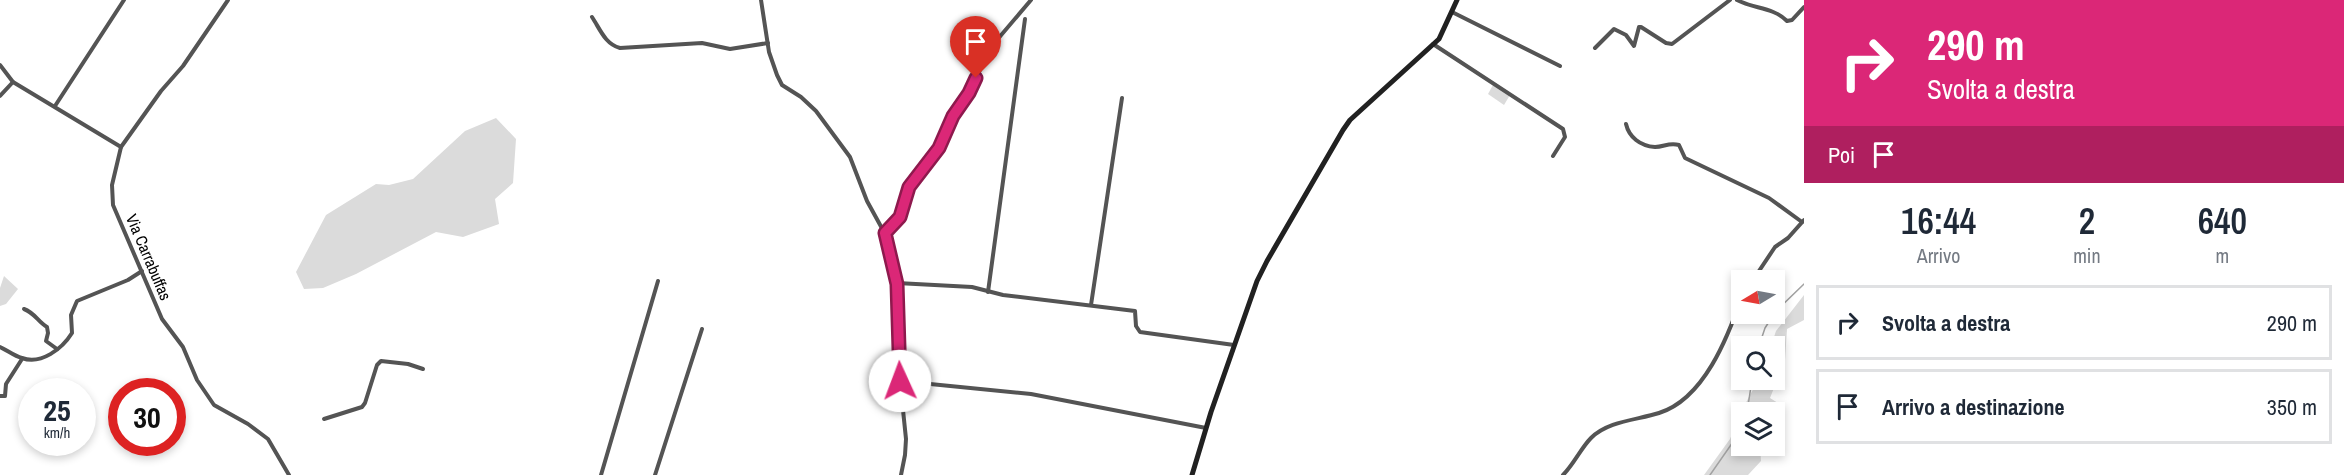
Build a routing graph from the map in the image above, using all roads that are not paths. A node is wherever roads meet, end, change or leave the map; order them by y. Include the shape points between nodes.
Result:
1 (124, 0) edge
2 (228, 0) edge
3 (761, 0) edge
4 (1030, 0) edge
5 (1457, 0) edge
6 (1730, 0) edge
7 (1737, 0) edge
8 (1804, 7) edge
9 (1452, 12) junction
10 (592, 17) dead end
11 (1025, 19) dead end
12 (768, 43) junction
13 (1433, 44) junction
14 (1595, 48) dead end
15 (0, 65) edge
16 (1560, 66) dead end
17 (13, 82) junction
18 (0, 96) edge
19 (1122, 98) dead end
20 (55, 106) junction
21 (1626, 124) dead end
22 (121, 147) junction
23 (1553, 156) dead end
24 (1803, 221) edge
25 (885, 233) junction
26 (1760, 270) edge
27 (142, 271) junction
28 (144, 278) junction
29 (128, 280) junction
30 (658, 281) dead end
31 (897, 284) junction
32 (988, 292) junction
33 (1091, 305) junction
34 (24, 309) dead end
35 (1732, 324) edge
36 (702, 329) dead end
37 (1235, 345) junction
38 (0, 347) edge
39 (57, 349) junction
40 (22, 359) junction
41 (423, 369) dead end
42 (900, 381) junction
43 (0, 396) edge
44 (324, 420) dead end
45 (1206, 428) junction
46 (289, 475) edge
47 (601, 475) edge
48 (655, 475) edge
49 (901, 475) edge
50 (1192, 475) edge
51 (1563, 475) edge

1 - 20 street
2 - 22 street
3 - 12 street
4 - 25 street via 991,47 939,148 909,187 900,217
5 - 9 main road
6 - 14 street via 1672,44 1639,27 1634,46 1626,35 1614,29
7 - 8 street via 1748,7 1777,12 1787,21
9 - 13 main road
9 - 16 street
10 - 12 street via 607,40 620,48 702,43 730,48
11 - 32 street
12 - 25 street via 782,85 816,111 850,157
13 - 23 street via 1563,129 1565,136
13 - 37 main road via 1342,130 1257,281
15 - 17 street
17 - 18 street
17 - 20 street
19 - 33 street
20 - 22 street
21 - 24 street via 1637,141 1657,147 1679,145 1685,158 1769,198
22 - 27 street, Via Carrabuffas via 112,185 113,205
24 - 26 street via 1775,247
25 - 31 street
27 - 28 street, Via Carrabuffas
27 - 29 street
28 - 29 street
28 - 46 street, Via Carrabuffas via 162,319 183,347 197,380 214,405 268,439
29 - 39 street via 77,300 71,315 72,333
30 - 47 street
31 - 32 street via 972,287
31 - 42 street
32 - 33 street
33 - 37 street via 1135,311 1140,332
34 - 39 street via 47,327 46,340
35 - 51 street via 1717,355 1681,404 1604,430 1591,438
36 - 48 street
37 - 45 main road
38 - 40 street
39 - 40 street via 42,359
40 - 43 street via 6,384 5,396
41 - 44 street via 381,361 376,365 362,407
42 - 45 street via 1031,394
42 - 49 street via 906,439
45 - 50 main road

